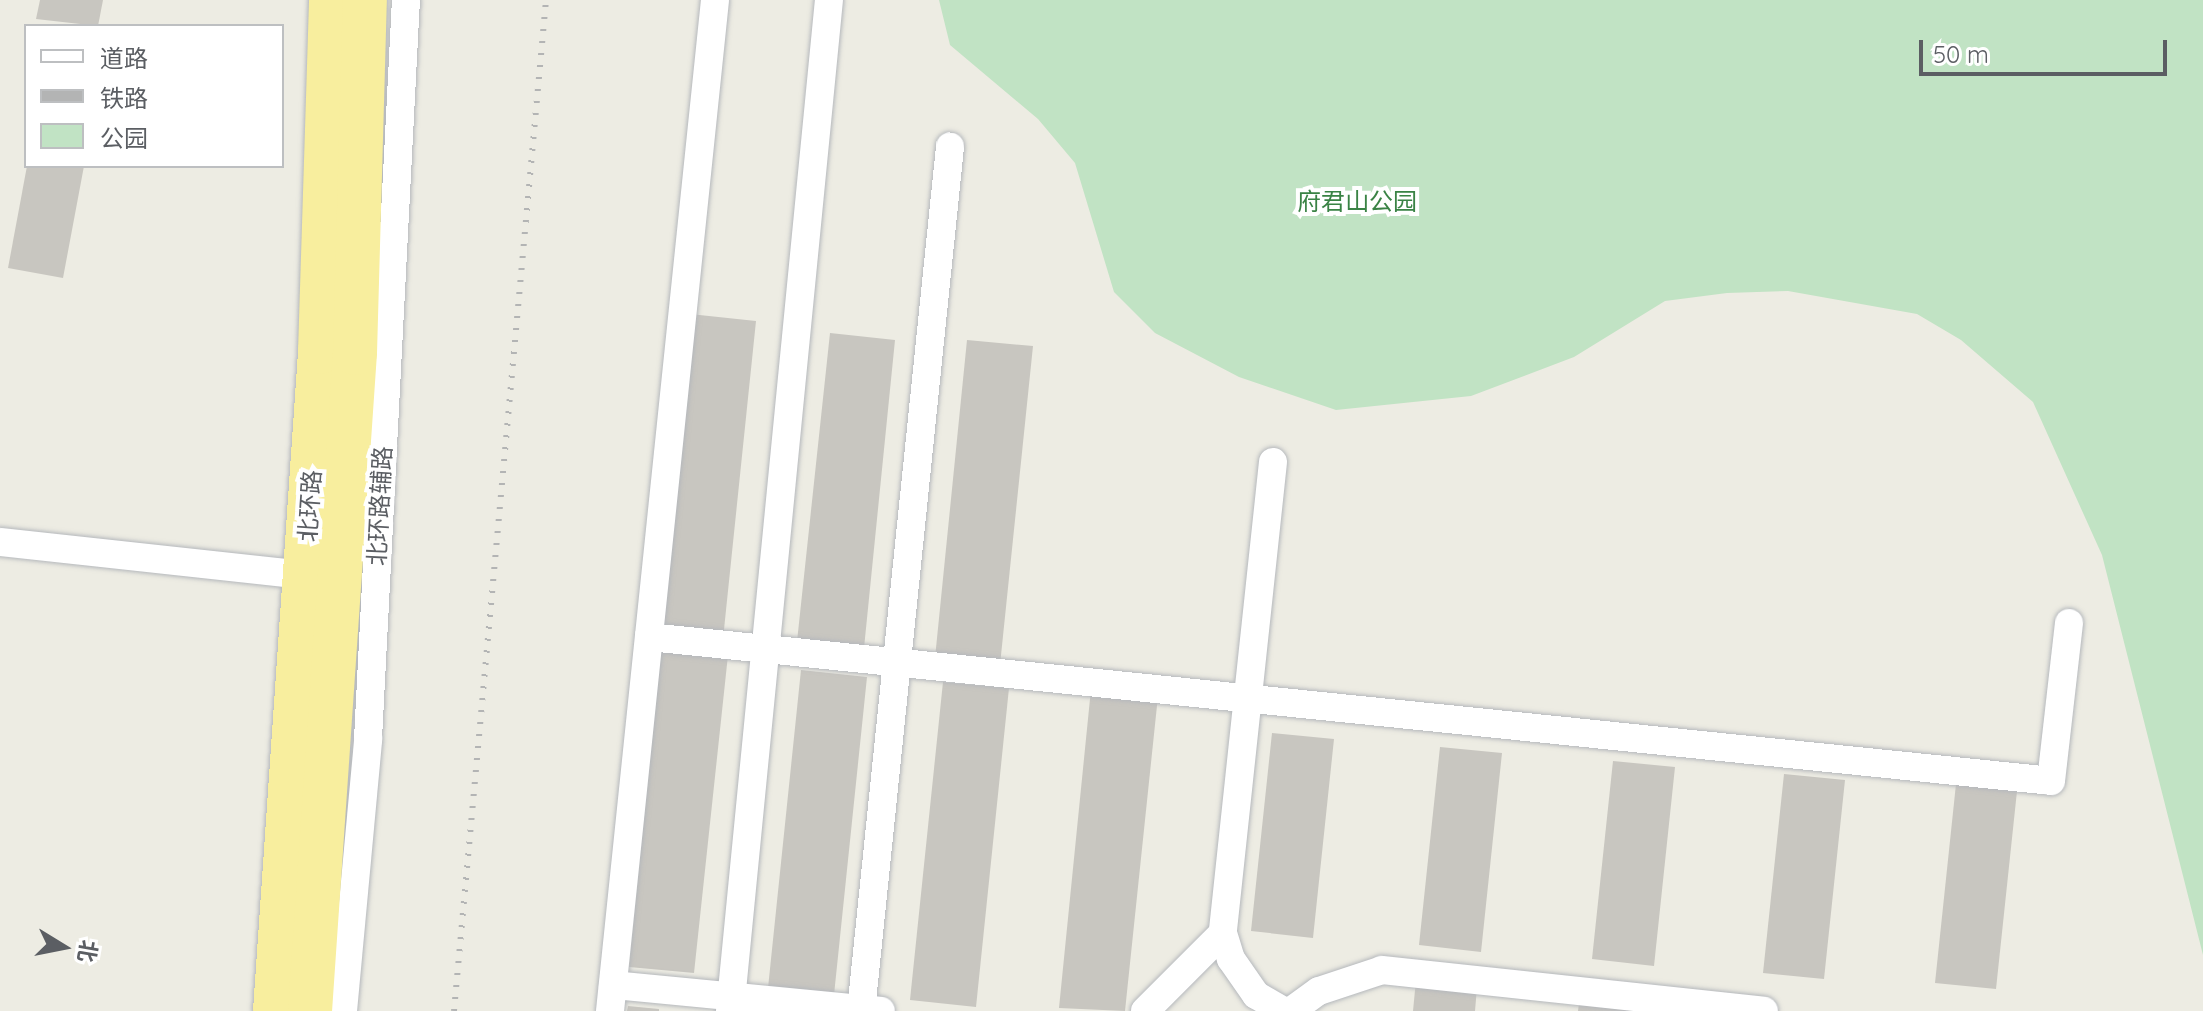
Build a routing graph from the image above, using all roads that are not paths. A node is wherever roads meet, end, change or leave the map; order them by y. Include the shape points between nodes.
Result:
1 (331, 0) edge
2 (365, 0) edge
3 (406, 0) edge
4 (715, 0) edge
5 (829, 0) edge
6 (950, 147) dead end
7 (1273, 462) dead end
8 (0, 542) edge
9 (306, 575) junction
10 (2069, 623) dead end
11 (649, 637) junction
12 (765, 650) junction
13 (897, 664) junction
14 (1248, 698) junction
15 (1223, 933) junction
16 (611, 998) edge
17 (730, 1004) edge
18 (868, 1010) edge
19 (275, 1011) edge
20 (310, 1011) edge
21 (343, 1011) edge
22 (1145, 1011) edge
23 (1284, 1011) edge
24 (1291, 1011) edge
25 (1764, 1011) edge

1 - 9 highway, 北环路 via 320,352
2 - 20 highway, 北环路 via 355,353
3 - 21 street, 北环路辅路 via 368,739
4 - 11 street
5 - 12 street
6 - 13 street
7 - 14 street
8 - 9 street
9 - 19 highway, 北环路
10 - 14 street via 2051,781
11 - 12 street
11 - 16 street
12 - 13 street
12 - 17 street
13 - 14 street
13 - 18 street
14 - 15 street
15 - 22 street
15 - 23 street via 1231,959 1256,995
16 - 17 street
17 - 18 street
24 - 25 street via 1319,991 1382,970

